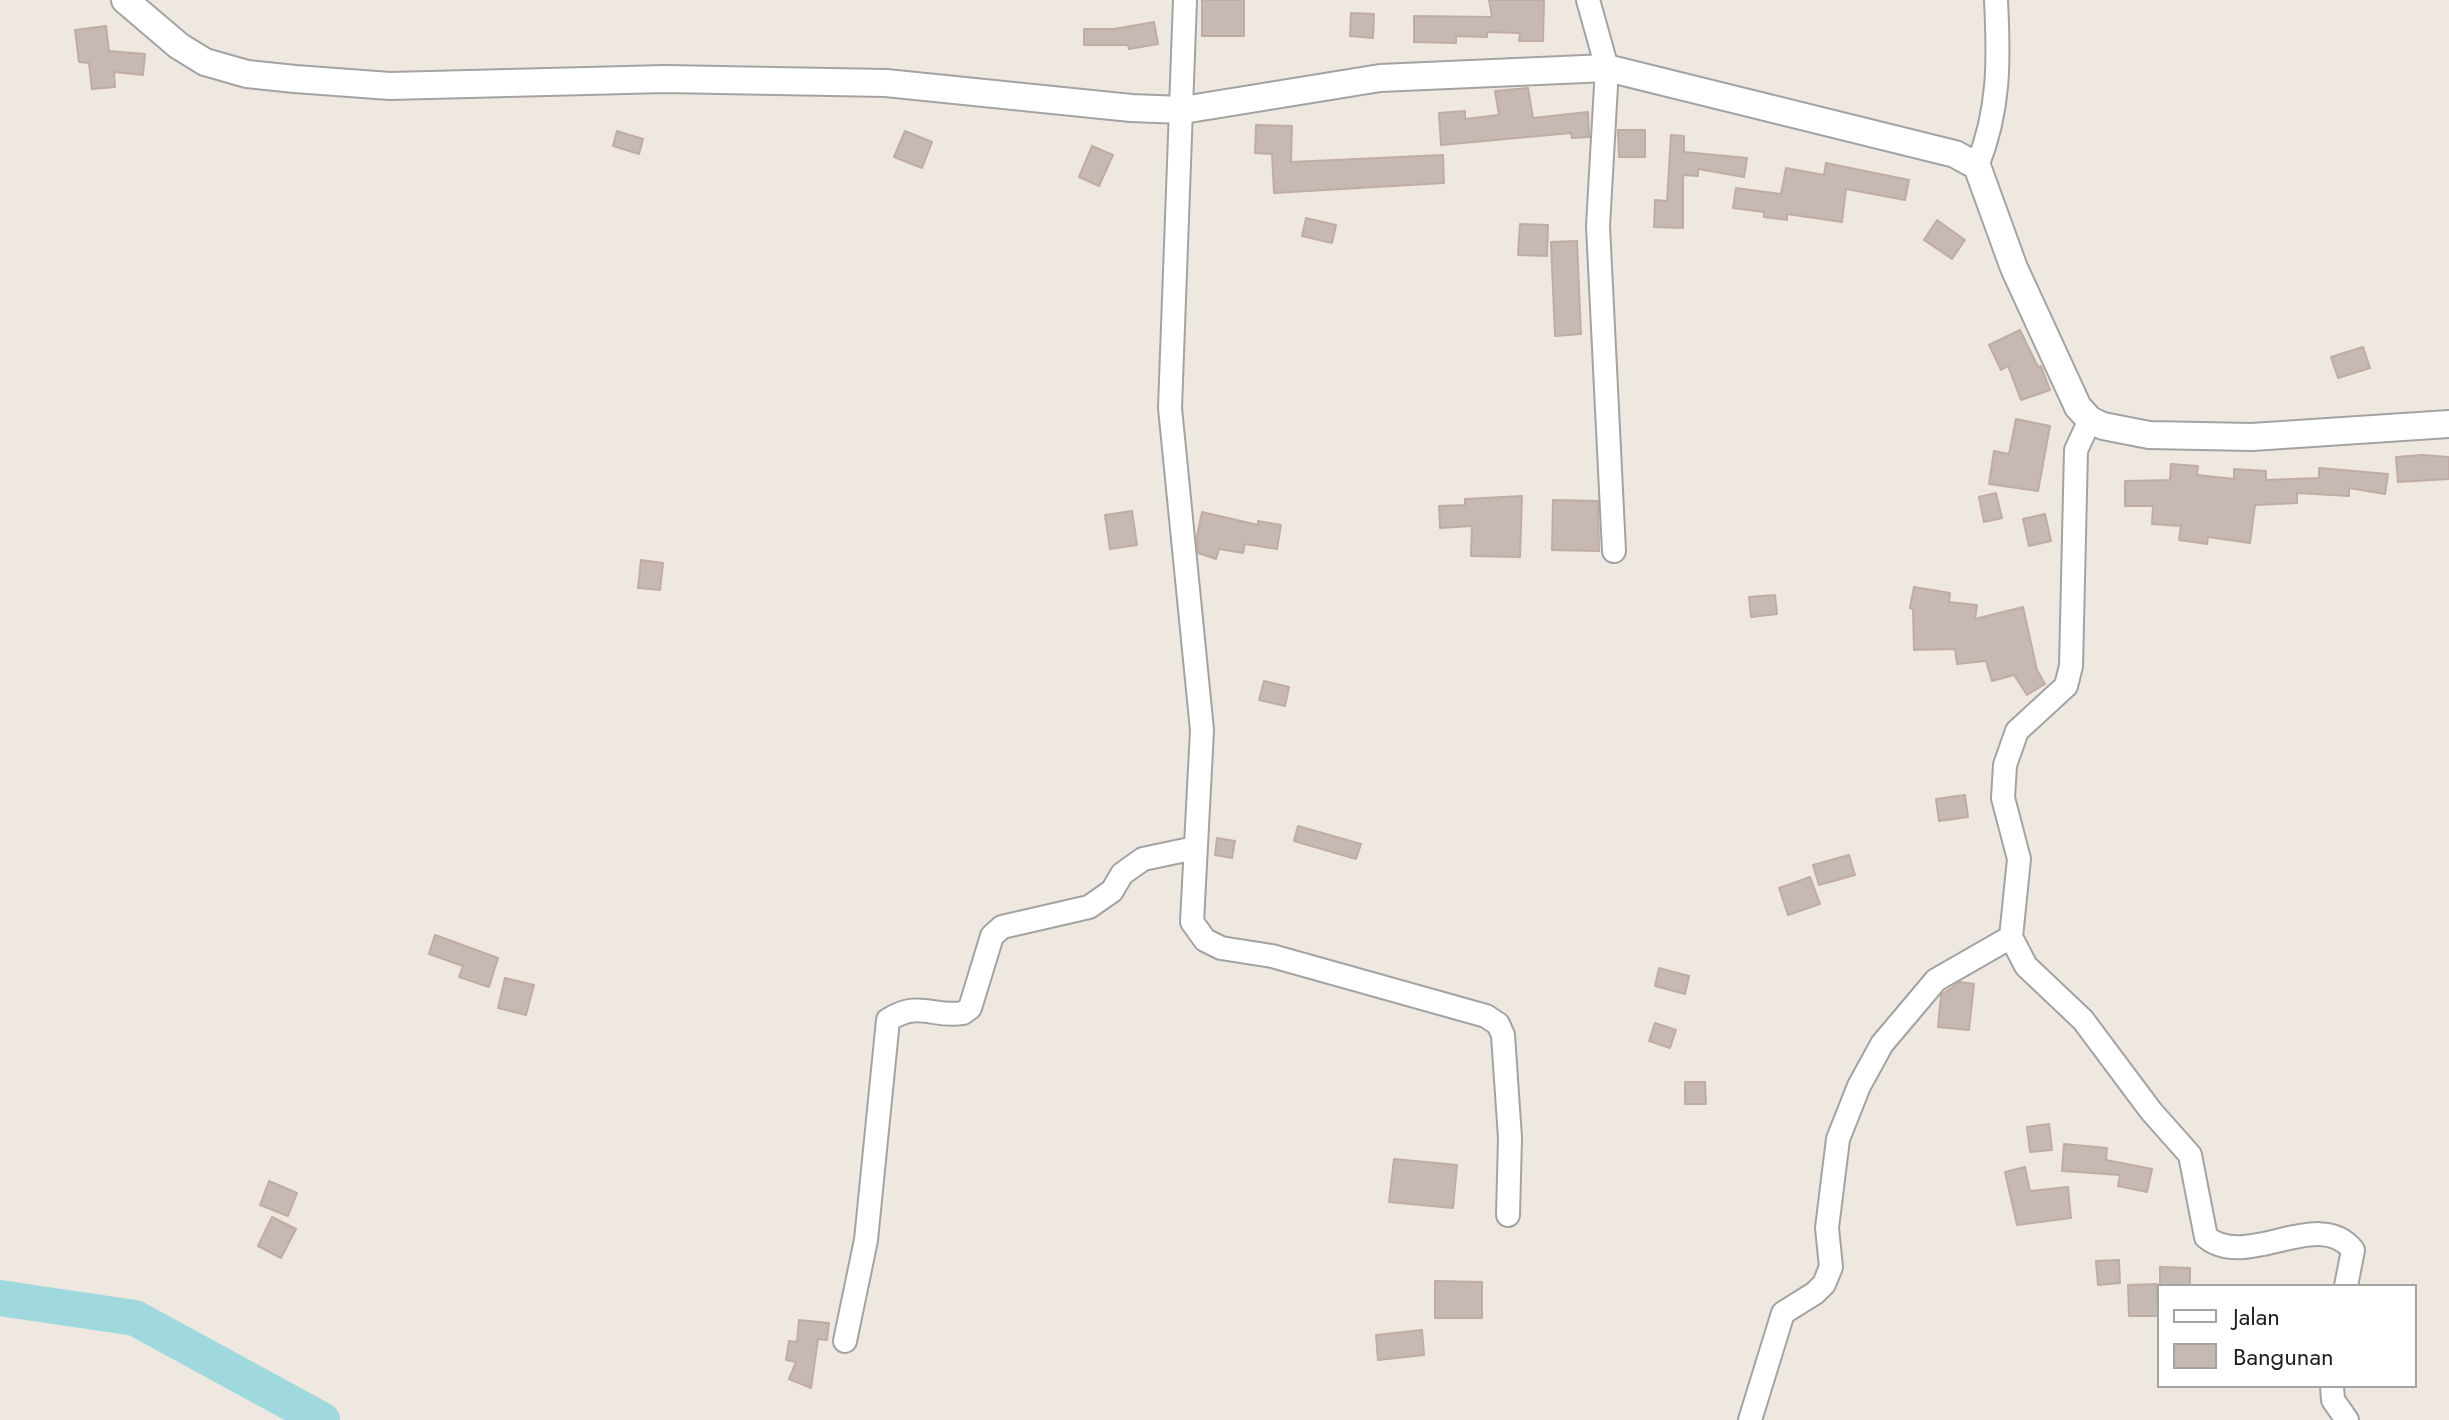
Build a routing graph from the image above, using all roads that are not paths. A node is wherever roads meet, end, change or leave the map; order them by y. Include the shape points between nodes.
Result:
1 (125, 0) edge
2 (1185, 0) edge
3 (1588, 0) edge
4 (1996, 0) edge
5 (1607, 68) junction
6 (1183, 110) junction
7 (1977, 166) junction
8 (2090, 420) junction
9 (2449, 424) edge
10 (1614, 551) dead end
11 (1195, 848) junction
12 (2011, 937) junction
13 (1508, 1215) dead end
14 (2346, 1284) edge
15 (845, 1341) dead end
16 (2332, 1388) edge
17 (1750, 1420) edge
18 (2347, 1420) edge

1 - 6 street via 205,62 247,74 390,86 665,79 886,83
2 - 6 street
3 - 5 street
4 - 7 street via 1998,96
5 - 6 street via 1380,78
5 - 7 street via 1955,154
5 - 10 street via 1598,226
6 - 11 street via 1170,408 1202,730
7 - 8 street via 2014,268 2078,407
8 - 9 street via 2149,435 2252,437
8 - 12 street via 2076,450 2071,666 2066,686 2017,731 2005,765 2003,798 2019,859
11 - 13 street via 1192,922 1205,940 1355,978 1498,1024 1510,1138
11 - 15 street via 1143,859 1089,907 1002,927 992,936 970,1008 963,1013 923,1008 901,1011 888,1020 866,1240
12 - 14 street via 2026,966 2083,1020 2185,1147 2206,1237 2213,1243 2254,1247 2322,1232 2343,1238 2353,1250
12 - 17 street via 1936,980 1874,1058 1838,1139 1827,1228 1831,1267 1815,1293 1783,1313
16 - 18 street via 2333,1400

